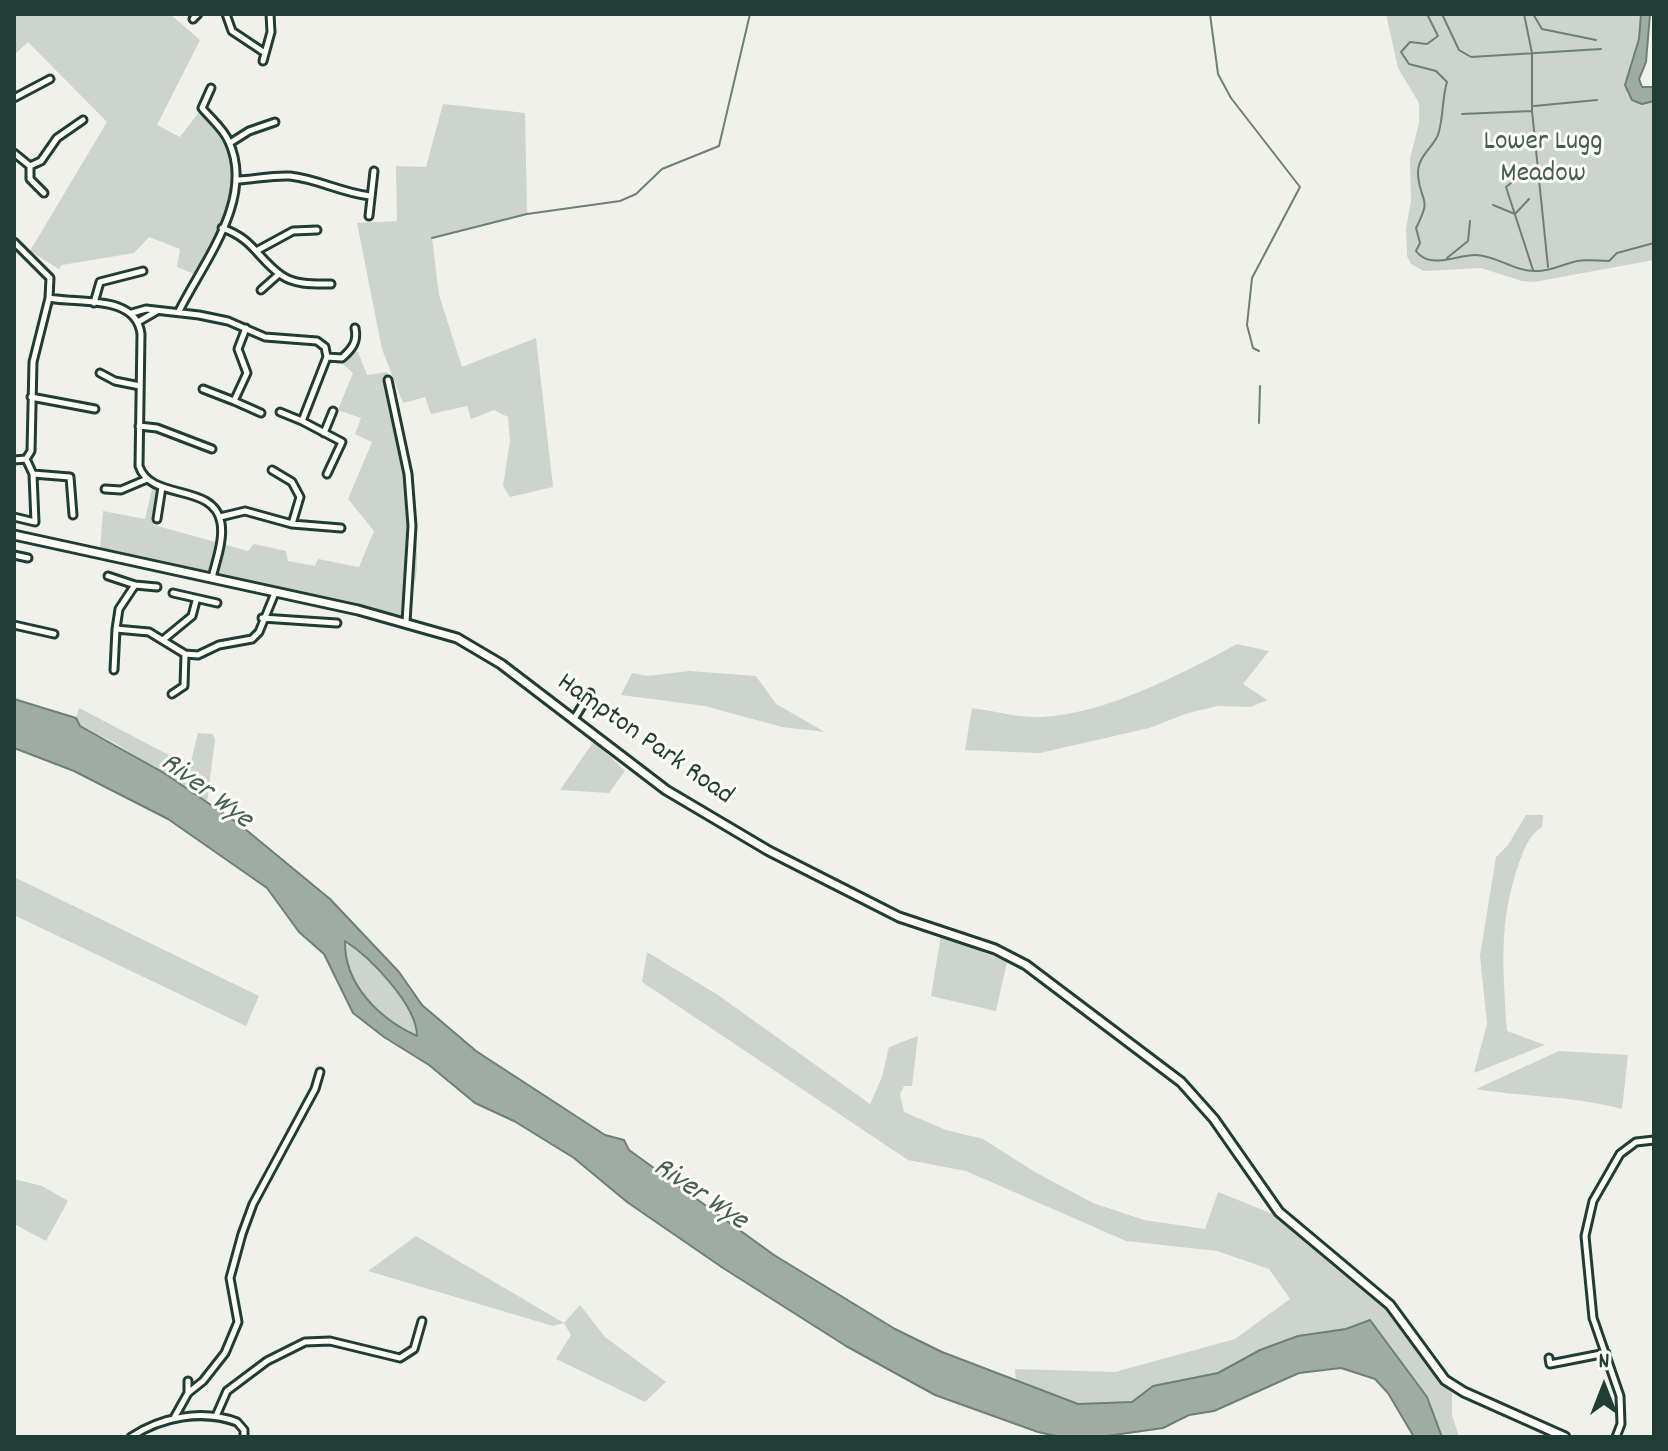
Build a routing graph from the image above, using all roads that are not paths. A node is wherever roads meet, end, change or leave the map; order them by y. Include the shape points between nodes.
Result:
1 (226, 14) edge
2 (270, 14) edge
3 (265, 53) junction
4 (263, 61) dead end
5 (50, 79) dead end
6 (211, 88) dead end
7 (14, 98) edge
8 (83, 120) dead end
9 (275, 122) dead end
10 (230, 143) junction
11 (14, 153) edge
12 (30, 166) junction
13 (374, 171) dead end
14 (239, 180) junction
15 (44, 193) dead end
16 (370, 196) junction
17 (369, 216) dead end
18 (222, 228) junction
19 (317, 230) dead end
20 (14, 242) edge
21 (258, 250) junction
22 (143, 271) dead end
23 (279, 274) junction
24 (331, 284) dead end
25 (261, 290) dead end
26 (49, 298) junction
27 (94, 303) junction
28 (158, 310) junction
29 (179, 311) junction
30 (132, 313) junction
31 (138, 322) junction
32 (246, 328) junction
33 (355, 328) dead end
34 (327, 357) junction
35 (100, 373) dead end
36 (388, 380) dead end
37 (140, 386) junction
38 (203, 389) dead end
39 (31, 397) junction
40 (234, 401) junction
41 (95, 409) dead end
42 (333, 411) dead end
43 (280, 412) dead end
44 (261, 413) dead end
45 (302, 421) junction
46 (139, 426) junction
47 (324, 433) junction
48 (212, 449) dead end
49 (26, 459) junction
50 (14, 460) edge
51 (272, 470) dead end
52 (33, 474) junction
53 (327, 474) dead end
54 (147, 479) junction
55 (162, 487) junction
56 (105, 489) dead end
57 (73, 515) dead end
58 (14, 517) edge
59 (220, 517) junction
60 (157, 519) dead end
61 (292, 524) junction
62 (341, 528) dead end
63 (14, 535) edge
64 (14, 555) edge
65 (28, 558) dead end
66 (108, 576) dead end
67 (212, 578) junction
68 (135, 585) junction
69 (157, 587) dead end
70 (173, 593) dead end
71 (275, 593) junction
72 (196, 601) junction
73 (217, 603) dead end
74 (262, 618) junction
75 (406, 622) junction
76 (337, 623) dead end
77 (14, 625) edge
78 (116, 629) junction
79 (54, 634) dead end
80 (164, 639) junction
81 (185, 654) junction
82 (114, 670) dead end
83 (576, 693) dead end
84 (590, 693) dead end
85 (172, 694) dead end
86 (585, 700) junction
87 (574, 719) junction
88 (320, 1072) dead end
89 (1654, 1140) edge
90 (422, 1321) dead end
91 (1606, 1353) junction
92 (1550, 1364) dead end
93 (188, 1381) dead end
94 (188, 1393) junction
95 (216, 1416) junction
96 (174, 1419) junction
97 (131, 1437) edge
98 (244, 1437) edge
99 (1565, 1437) edge
100 (1616, 1437) edge

1 - 3 street via 232,31
2 - 3 street
3 - 4 street
5 - 7 street
6 - 10 street via 202,108
8 - 12 street
9 - 10 street
10 - 14 street
11 - 12 street
12 - 15 street via 30,179
13 - 16 street
14 - 16 street via 288,176
14 - 18 street
16 - 17 street
18 - 21 street
18 - 29 street
19 - 21 street via 293,231
20 - 26 street via 49,276
21 - 23 street
22 - 27 street via 100,282
23 - 24 street via 306,284
23 - 25 street
26 - 27 street
26 - 39 street via 33,362
27 - 30 street
28 - 29 street
28 - 30 street
28 - 31 street
29 - 32 street
30 - 31 street
31 - 37 street
32 - 34 street via 276,339 317,341
32 - 40 street via 238,349 247,373
33 - 34 street via 357,337 349,351 342,358
34 - 45 street
35 - 37 street
36 - 75 street via 408,474 412,526
37 - 46 street
38 - 40 street
39 - 41 street
39 - 49 street via 31,451
40 - 44 street
42 - 47 street
43 - 45 street
45 - 47 street
46 - 48 street
46 - 54 street via 139,466
47 - 53 street via 342,442
49 - 50 street
49 - 52 street
51 - 61 street via 292,482 300,497
52 - 57 street via 70,477
52 - 58 street via 35,522
54 - 55 street
54 - 56 street via 121,490
55 - 59 street via 203,500
55 - 60 street
59 - 61 street via 245,511
59 - 67 street
61 - 62 street
63 - 67 main road, Hampton Park Road
64 - 65 street
66 - 68 street
67 - 71 main road, Hampton Park Road
68 - 69 street
68 - 78 street via 116,615
70 - 72 street
71 - 74 street
71 - 75 main road, Hampton Park Road
72 - 73 street
72 - 80 street via 192,616
74 - 76 street
74 - 81 street via 252,639
75 - 87 main road, Hampton Park Road via 474,646
77 - 79 street
78 - 80 street via 141,630
78 - 82 street
80 - 81 street
81 - 85 street via 184,686
83 - 86 street
84 - 86 street
86 - 87 street
87 - 99 main road, Hampton Park Road via 666,790 801,868 899,917 995,949 1026,965 1161,1064 1199,1100 1279,1212 1390,1305 1445,1380
88 - 94 street via 253,1204 231,1268 238,1322 220,1361
89 - 91 street via 1636,1142 1620,1154 1590,1209 1584,1250 1593,1318
90 - 95 street via 407,1356 318,1340 294,1346 227,1391
91 - 92 street
91 - 100 street via 1620,1396
93 - 94 street
94 - 96 street
95 - 96 street
95 - 98 street via 237,1422
96 - 97 street

